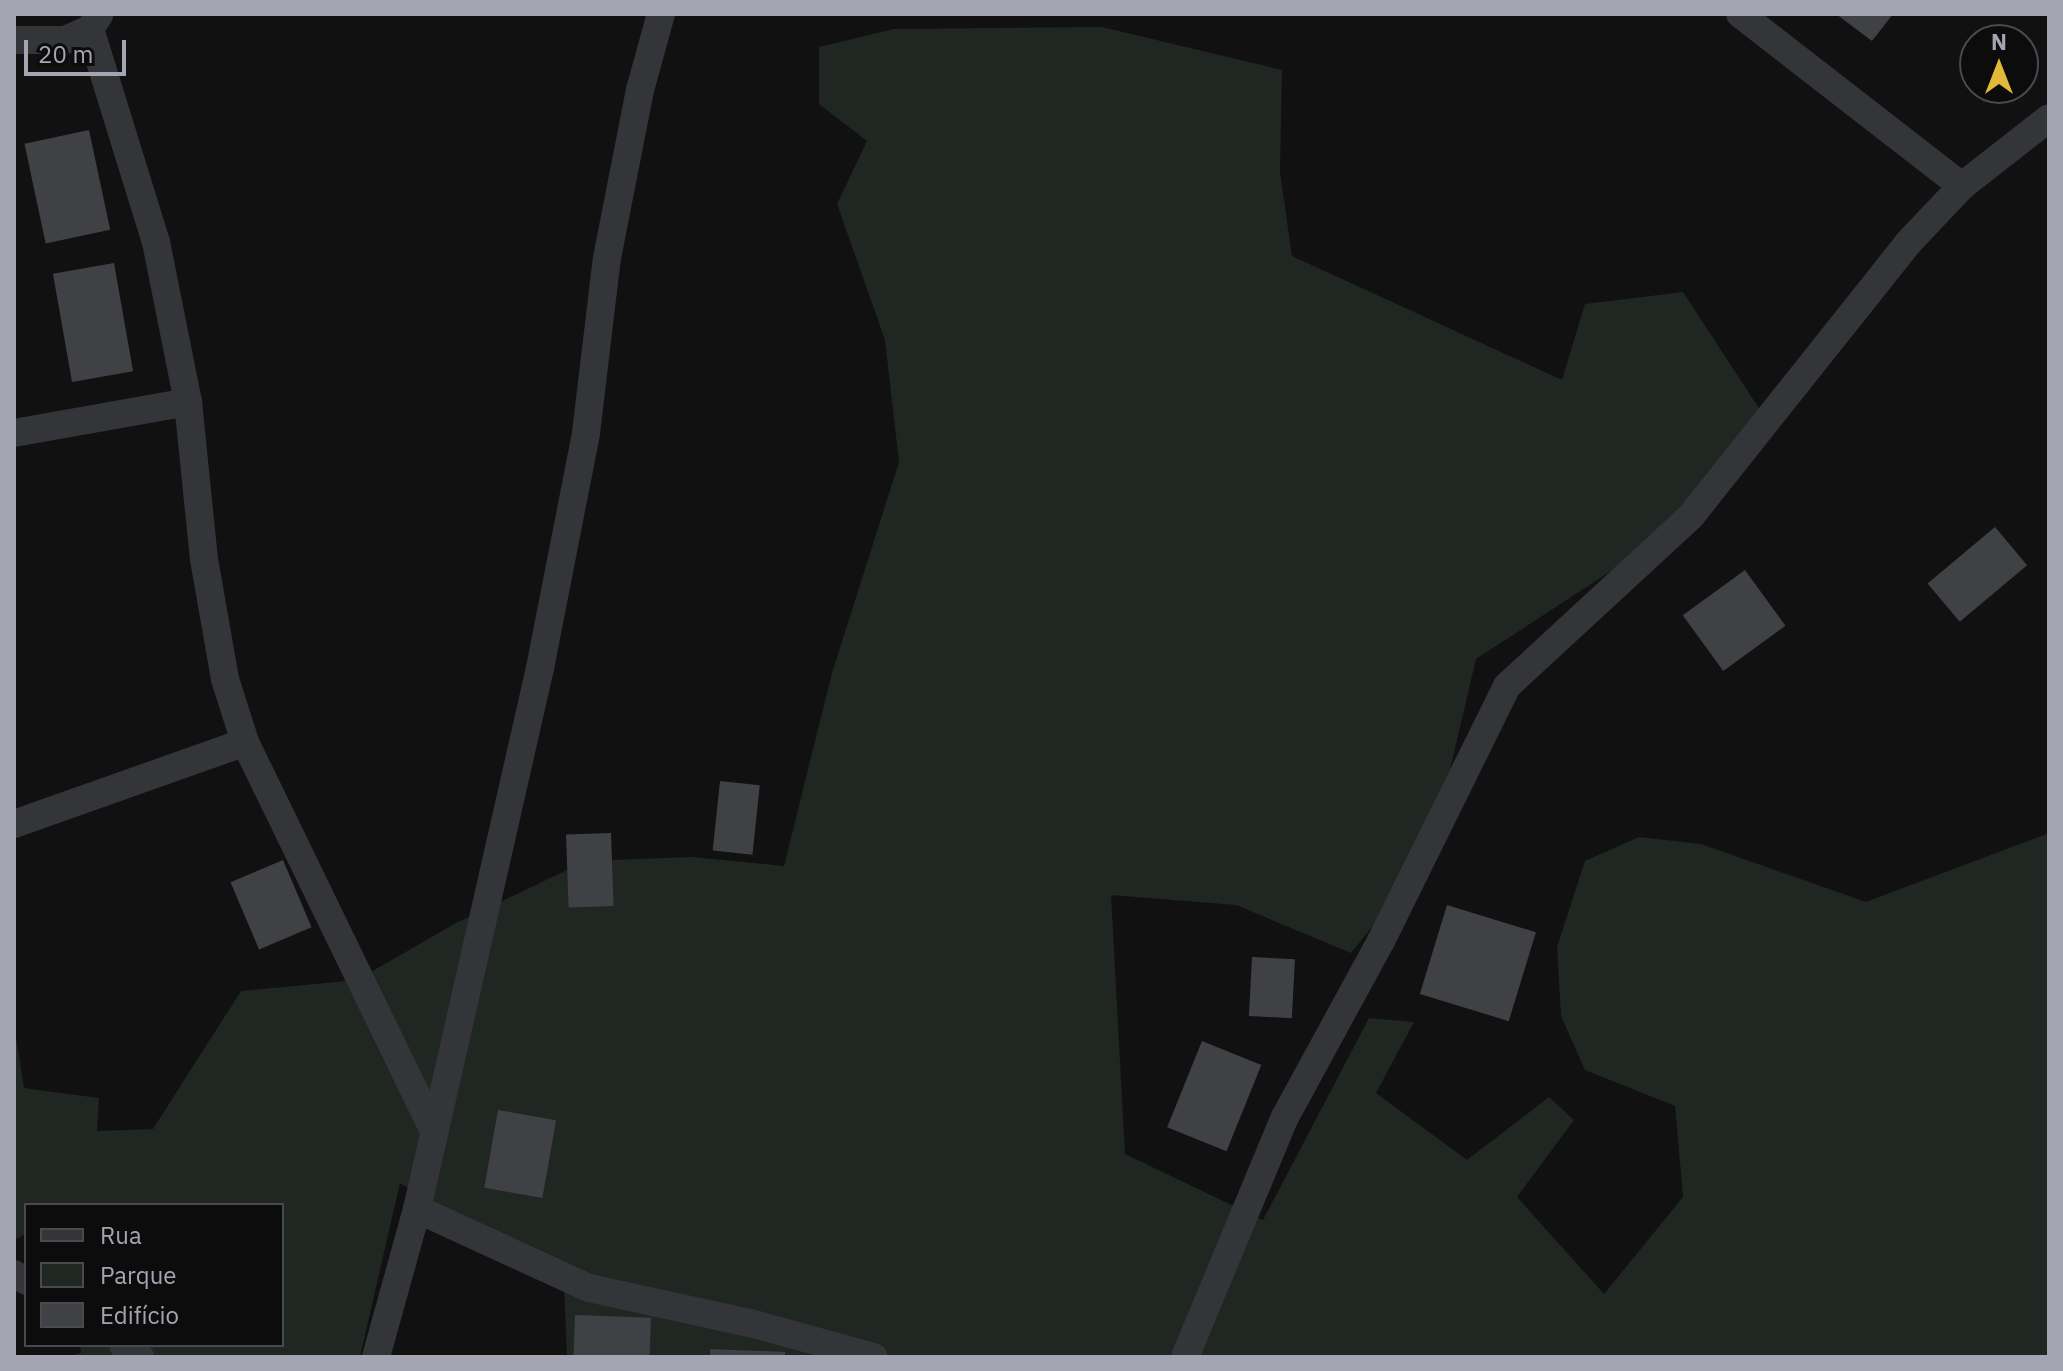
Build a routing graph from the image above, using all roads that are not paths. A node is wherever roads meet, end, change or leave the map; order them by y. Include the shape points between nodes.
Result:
1 (661, 14) edge
2 (1740, 14) edge
3 (95, 21) edge
4 (14, 40) edge
5 (2049, 118) edge
6 (1962, 186) junction
7 (188, 402) junction
8 (14, 433) edge
9 (245, 742) junction
10 (14, 824) edge
11 (434, 1132) junction
12 (417, 1209) junction
13 (376, 1357) edge
14 (874, 1357) edge
15 (1185, 1357) edge

1 - 11 street via 640,90 607,258 586,433 540,668
2 - 6 street
3 - 4 street via 65,40
3 - 7 street via 156,242
5 - 6 street
6 - 15 street via 1807,366 1753,444 1691,516 1519,672 1499,698 1409,888 1285,1117
7 - 8 street
7 - 9 street via 215,635
9 - 10 street
9 - 11 street
11 - 12 street
12 - 13 street
12 - 14 street via 589,1288

